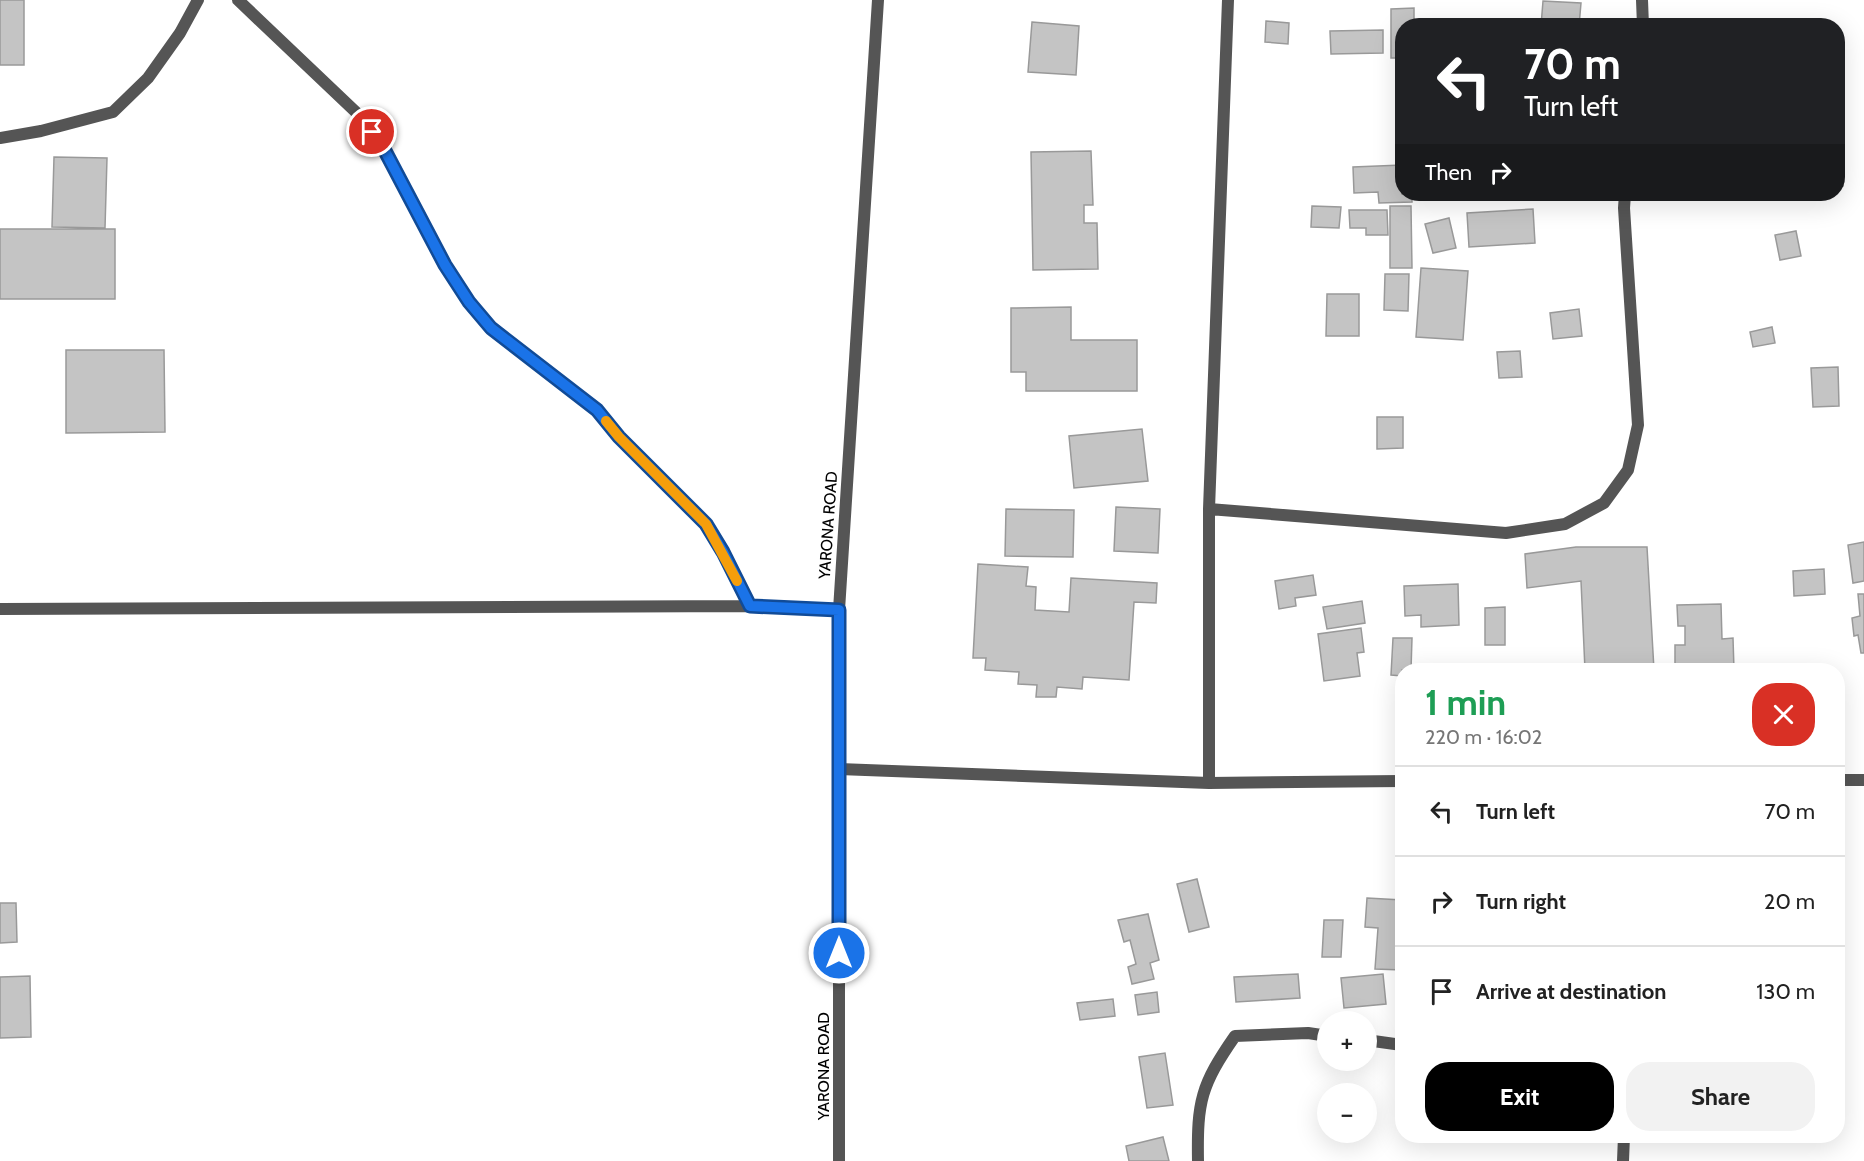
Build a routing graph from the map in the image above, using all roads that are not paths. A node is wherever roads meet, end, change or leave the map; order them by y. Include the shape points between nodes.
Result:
1 (198, 0) edge
2 (238, 0) edge
3 (878, 0) edge
4 (1228, 0) edge
5 (1642, 0) edge
6 (1643, 18) edge
7 (0, 138) edge
8 (1624, 201) edge
9 (1209, 508) junction
10 (750, 606) junction
11 (0, 609) edge
12 (839, 610) junction
13 (839, 769) junction
14 (1845, 780) edge
15 (1864, 780) edge
16 (1395, 781) edge
17 (1209, 783) junction
18 (1317, 1034) edge
19 (1377, 1042) edge
20 (1395, 1044) edge
21 (1624, 1143) edge
22 (839, 1161) edge
23 (1198, 1161) edge
24 (1623, 1161) edge

1 - 7 street via 148,78 113,112
2 - 10 street via 359,115 384,149 445,265 491,328 597,410 706,524
3 - 12 street, YARONA ROAD
4 - 9 street
5 - 6 street
8 - 9 street via 1638,424 1629,470 1604,503 1565,524 1506,533
9 - 17 street
10 - 11 street
10 - 12 street
12 - 13 street, YARONA ROAD
13 - 17 street
13 - 22 street, YARONA ROAD
14 - 15 street
16 - 17 street
18 - 23 street via 1235,1036 1213,1068 1201,1096
19 - 20 street
21 - 24 street

